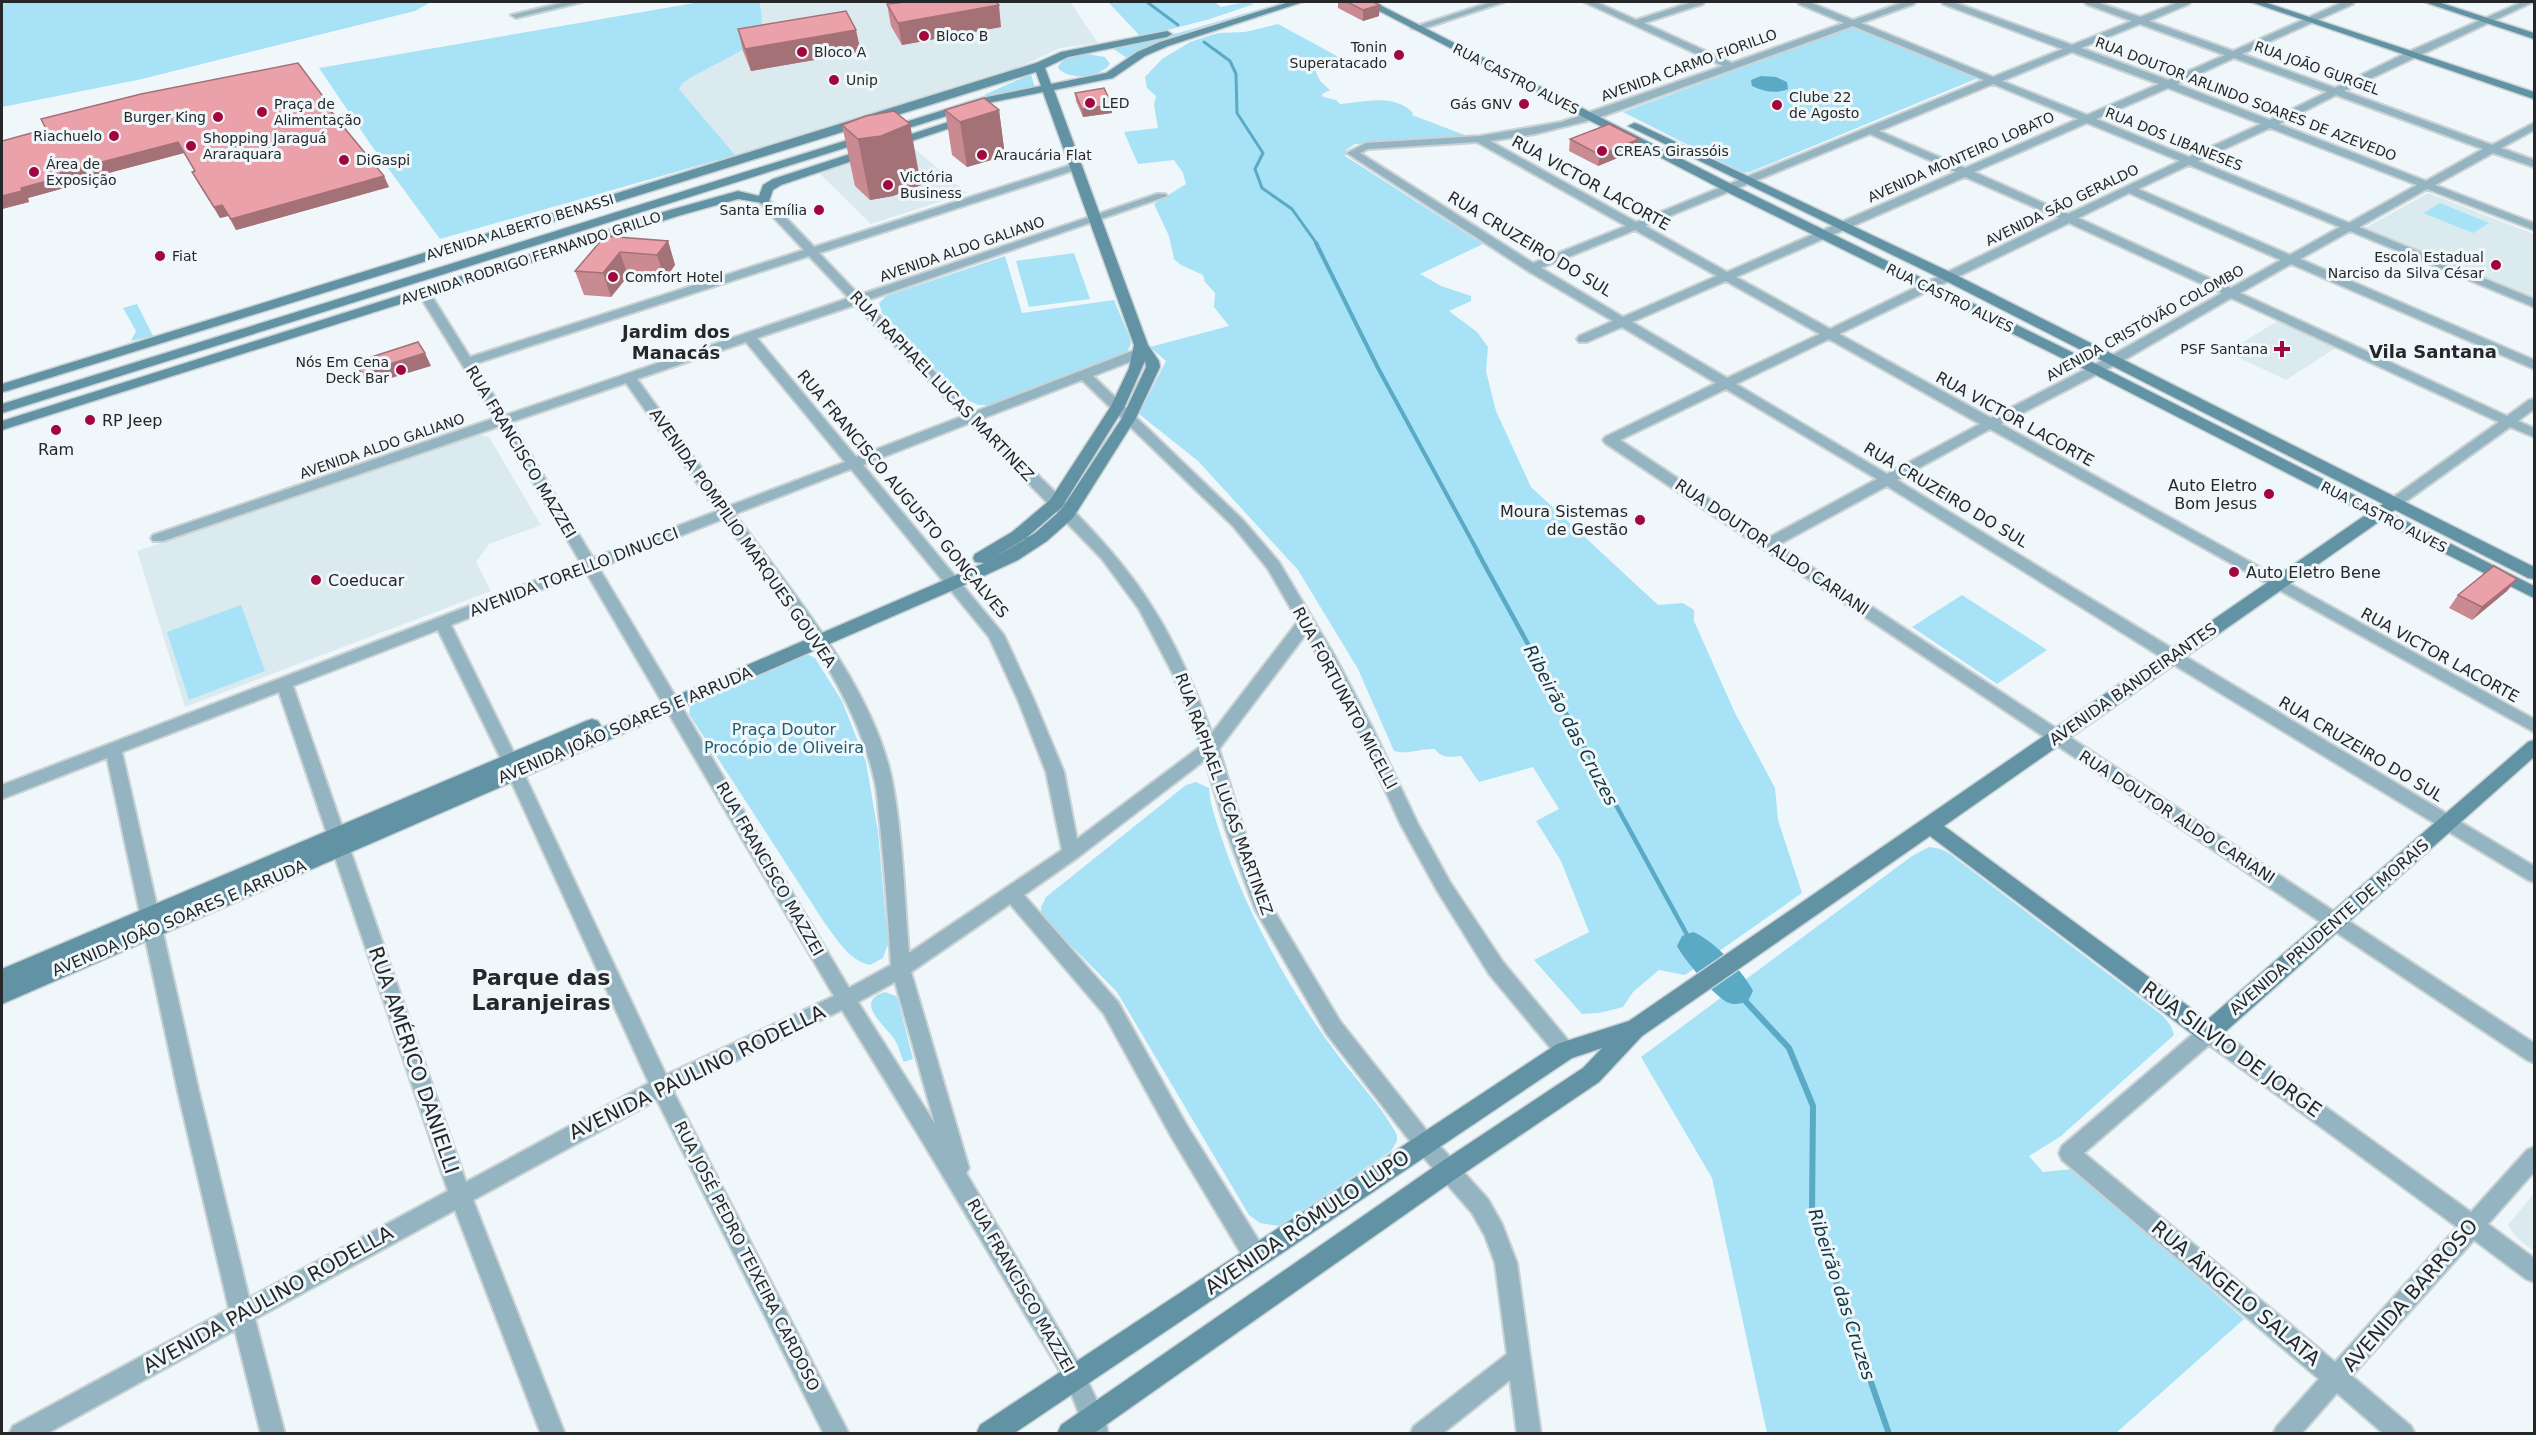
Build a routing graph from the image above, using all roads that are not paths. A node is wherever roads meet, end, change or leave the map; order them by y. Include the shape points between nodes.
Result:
1 (577, 2) edge
2 (1276, 2) edge
3 (1298, 2) edge
4 (1367, 2) edge
5 (1499, 2) edge
6 (1589, 2) edge
7 (1700, 2) edge
8 (1802, 2) edge
9 (1911, 2) edge
10 (1946, 2) edge
11 (2089, 2) edge
12 (2186, 2) edge
13 (2256, 2) edge
14 (2350, 2) edge
15 (2429, 2) edge
16 (2529, 2) edge
17 (1388, 8) edge
18 (516, 15) dead end
19 (2141, 20) junction
20 (2310, 20) junction
21 (2484, 20) junction
22 (1852, 22) junction
23 (1430, 23) junction
24 (1636, 23) junction
25 (1416, 28) junction
26 (2535, 36) edge
27 (2070, 48) junction
28 (1090, 50) junction
29 (2234, 54) junction
30 (2411, 54) junction
31 (1043, 64) junction
32 (1731, 66) junction
33 (1116, 72) junction
34 (1991, 80) junction
35 (1086, 82) junction
36 (1068, 84) junction
37 (2168, 84) junction
38 (1047, 87) junction
39 (2334, 91) junction
40 (2535, 96) edge
41 (1605, 112) junction
42 (1057, 113) junction
43 (1591, 117) junction
44 (2085, 118) junction
45 (2270, 124) junction
46 (2535, 126) edge
47 (1869, 130) junction
48 (1481, 140) junction
49 (1366, 146) joint
50 (2493, 149) junction
51 (2189, 161) junction
52 (2535, 164) edge
53 (1077, 166) junction
54 (1963, 173) junction
55 (735, 180) junction
56 (1749, 180) junction
57 (2428, 185) junction
58 (1729, 188) junction
59 (2128, 189) junction
60 (1161, 196) dead end
61 (764, 201) junction
62 (674, 213) junction
63 (2068, 218) junction
64 (1097, 219) junction
65 (1844, 225) junction
66 (1633, 226) junction
67 (2349, 227) junction
68 (2535, 227) edge
69 (1824, 235) junction
70 (810, 251) junction
71 (2290, 259) junction
72 (1532, 268) junction
73 (1949, 277) junction
74 (1726, 278) junction
75 (1929, 287) junction
76 (424, 292) junction
77 (2228, 294) junction
78 (858, 301) junction
79 (2535, 303) edge
80 (1623, 321) junction
81 (1829, 334) junction
82 (749, 338) junction
83 (1583, 339) dead end
84 (1142, 350) junction
85 (2114, 360) junction
86 (467, 362) junction
87 (2535, 365) edge
88 (2095, 369) junction
89 (1086, 376) junction
90 (629, 378) junction
91 (133, 384) junction
92 (79, 385) junction
93 (1725, 385) junction
94 (2, 388) edge
95 (2, 397) edge
96 (2535, 404) edge
97 (2, 409) edge
98 (1123, 412) junction
99 (973, 418) junction
100 (502, 421) junction
101 (2508, 421) junction
102 (1990, 424) junction
103 (2, 426) edge
104 (2535, 433) edge
105 (1610, 440) joint
106 (855, 464) junction
107 (1886, 479) junction
108 (2393, 504) junction
109 (1062, 509) junction
110 (726, 513) junction
111 (2377, 514) junction
112 (159, 538) dead end
113 (1768, 544) junction
114 (588, 567) junction
115 (2535, 574) edge
116 (951, 579) junction
117 (2278, 583) junction
118 (2535, 593) edge
119 (1306, 622) junction
120 (442, 623) junction
121 (816, 636) junction
122 (2172, 656) junction
123 (284, 684) junction
124 (668, 700) junction
125 (2535, 726) edge
126 (2056, 737) junction
127 (2535, 747) edge
128 (1210, 748) junction
129 (113, 749) junction
130 (512, 767) junction
131 (2, 792) edge
132 (1952, 810) junction
133 (2450, 823) junction
134 (1930, 826) junction
135 (337, 842) junction
136 (1958, 847) junction
137 (1071, 853) junction
138 (2535, 875) edge
139 (1012, 894) junction
140 (2336, 921) junction
141 (151, 922) junction
142 (1731, 964) joint
143 (901, 969) junction
144 (2, 978) edge
145 (2, 995) edge
146 (846, 999) junction
147 (1634, 1029) junction
148 (2208, 1033) junction
149 (1565, 1051) junction
150 (2535, 1053) edge
151 (661, 1087) junction
152 (1424, 1143) junction
153 (2069, 1153) joint
154 (2535, 1156) edge
155 (1449, 1170) junction
156 (964, 1189) junction
157 (460, 1194) junction
158 (2471, 1224) junction
159 (1256, 1257) junction
160 (2535, 1270) edge
161 (241, 1314) junction
162 (1521, 1358) junction
163 (1074, 1377) junction
164 (2337, 1378) junction
165 (1094, 1426) edge
166 (21, 1434) edge
167 (273, 1434) edge
168 (553, 1434) edge
169 (837, 1434) edge
170 (990, 1434) edge
171 (1070, 1434) edge
172 (1422, 1434) edge
173 (1529, 1434) edge
174 (2285, 1434) edge
175 (2403, 1434) edge

1 - 18 street
2 - 28 street via 1190,28
3 - 33 street via 1164,44
4 - 17 street, RUA CASTRO ALVES
5 - 23 street
6 - 24 street
7 - 24 street
8 - 22 street, RUA DOS LIBANESES
9 - 22 street, AVENIDA CARMO FIORILLO
10 - 27 street, RUA DOUTOR ARLINDO SOARES DE AZEVEDO
11 - 19 street, RUA JOÃO GURGEL
12 - 19 street
13 - 20 street
14 - 20 street, AVENIDA MONTEIRO LOBATO
15 - 21 street
16 - 21 street, AVENIDA SÃO GERALDO
17 - 23 street, RUA CASTRO ALVES via 1403,10
17 - 25 street, RUA CASTRO ALVES
19 - 27 street
19 - 29 street, RUA JOÃO GURGEL
20 - 29 street, AVENIDA MONTEIRO LOBATO
20 - 30 street
21 - 26 street
21 - 30 street, AVENIDA SÃO GERALDO
22 - 32 street, AVENIDA CARMO FIORILLO
22 - 34 street, RUA DOS LIBANESES
23 - 25 street
23 - 41 street, RUA CASTRO ALVES
24 - 32 street
25 - 43 street, RUA CASTRO ALVES
27 - 34 street
27 - 37 street, RUA DOUTOR ARLINDO SOARES DE AZEVEDO
28 - 31 street via 1065,54
28 - 33 street via 1116,56 1120,62
29 - 37 street, AVENIDA MONTEIRO LOBATO
29 - 39 street, RUA JOÃO GURGEL
30 - 39 street, AVENIDA SÃO GERALDO
30 - 40 street
31 - 35 street via 1058,76
31 - 38 street
31 - 94 street, AVENIDA ALBERTO BENASSI
31 - 95 street via 978,94
32 - 41 street, AVENIDA CARMO FIORILLO
33 - 35 street
34 - 44 street, RUA DOS LIBANESES
34 - 47 street
35 - 36 street
36 - 38 street
36 - 42 street via 1062,91
37 - 44 street, AVENIDA MONTEIRO LOBATO
37 - 45 street, RUA DOUTOR ARLINDO SOARES DE AZEVEDO
38 - 42 street
38 - 55 street via 986,100
38 - 61 street via 1011,104 777,182 767,188
39 - 45 street, AVENIDA SÃO GERALDO
39 - 50 street, RUA JOÃO GURGEL
41 - 43 street, AVENIDA CARMO FIORILLO
41 - 56 street, RUA CASTRO ALVES
42 - 53 street
43 - 48 street, AVENIDA CARMO FIORILLO via 1546,131
43 - 58 street, RUA CASTRO ALVES
44 - 51 street, RUA DOS LIBANESES
44 - 54 street, AVENIDA MONTEIRO LOBATO
45 - 51 street, AVENIDA SÃO GERALDO
45 - 57 street, RUA DOUTOR ARLINDO SOARES DE AZEVEDO
46 - 50 street, AVENIDA CRISTÓVÃO COLOMBO
47 - 54 street
47 - 56 street
48 - 49 street, AVENIDA CARMO FIORILLO
48 - 66 street, RUA VICTOR LACORTE
49 - 72 street, RUA CRUZEIRO DO SUL via 1352,153
50 - 52 street, RUA JOÃO GURGEL
50 - 57 street, AVENIDA CRISTÓVÃO COLOMBO
51 - 59 street, AVENIDA SÃO GERALDO
51 - 67 street, RUA DOS LIBANESES
53 - 64 street
53 - 70 street
54 - 63 street
54 - 65 street, AVENIDA MONTEIRO LOBATO
55 - 62 street
55 - 92 street
56 - 58 street
56 - 65 street, RUA CASTRO ALVES
57 - 67 street, AVENIDA CRISTÓVÃO COLOMBO
57 - 68 street, RUA DOUTOR ARLINDO SOARES DE AZEVEDO
58 - 66 street
58 - 69 street, RUA CASTRO ALVES
59 - 63 street, AVENIDA SÃO GERALDO
59 - 71 street
60 - 64 street, AVENIDA ALDO GALIANO
61 - 62 street, AVENIDA RODRIGO FERNANDO GRILLO via 738,195
61 - 70 street, RUA RAPHAEL LUCAS MARTINEZ
62 - 76 street, AVENIDA RODRIGO FERNANDO GRILLO
63 - 73 street, AVENIDA SÃO GERALDO
63 - 77 street
64 - 78 street, AVENIDA ALDO GALIANO
64 - 84 street
65 - 69 street, AVENIDA MONTEIRO LOBATO
65 - 73 street, RUA CASTRO ALVES
66 - 72 street
66 - 74 street, RUA VICTOR LACORTE
67 - 71 street, AVENIDA CRISTÓVÃO COLOMBO
67 - 79 street, RUA DOS LIBANESES
69 - 74 street, AVENIDA MONTEIRO LOBATO
69 - 75 street, RUA CASTRO ALVES
70 - 78 street, RUA RAPHAEL LUCAS MARTINEZ
70 - 86 street
71 - 77 street, AVENIDA CRISTÓVÃO COLOMBO
71 - 87 street
72 - 80 street, RUA CRUZEIRO DO SUL
73 - 75 street, AVENIDA SÃO GERALDO
73 - 85 street, RUA CASTRO ALVES
74 - 80 street, AVENIDA MONTEIRO LOBATO
74 - 81 street, RUA VICTOR LACORTE
75 - 81 street, AVENIDA SÃO GERALDO
75 - 88 street, RUA CASTRO ALVES
76 - 86 street, RUA FRANCISCO MAZZEI
76 - 91 street, AVENIDA RODRIGO FERNANDO GRILLO
77 - 85 street, AVENIDA CRISTÓVÃO COLOMBO
77 - 101 street
78 - 82 street, AVENIDA ALDO GALIANO
78 - 99 street, RUA RAPHAEL LUCAS MARTINEZ
80 - 83 street, AVENIDA MONTEIRO LOBATO
80 - 93 street, RUA CRUZEIRO DO SUL
81 - 93 street, AVENIDA SÃO GERALDO
81 - 102 street, RUA VICTOR LACORTE
82 - 90 street, AVENIDA ALDO GALIANO
82 - 106 street, RUA FRANCISCO AUGUSTO GONÇALVES
84 - 89 street, AVENIDA TORELLO DINUCCI
84 - 98 street, AVENIDA JOÃO SOARES E ARRUDA via 1153,367
85 - 88 street, AVENIDA CRISTÓVÃO COLOMBO
85 - 108 street, RUA CASTRO ALVES
86 - 100 street, RUA FRANCISCO MAZZEI
88 - 102 street, AVENIDA CRISTÓVÃO COLOMBO
88 - 111 street, RUA CASTRO ALVES
89 - 98 street, RUA FORTUNATO MICELLI
89 - 99 street, AVENIDA TORELLO DINUCCI
90 - 100 street, AVENIDA ALDO GALIANO
90 - 110 street, AVENIDA POMPILIO MARQUES GOUVEA
91 - 92 street
91 - 103 street, AVENIDA RODRIGO FERNANDO GRILLO
92 - 97 street
93 - 105 street, AVENIDA SÃO GERALDO
93 - 107 street, RUA CRUZEIRO DO SUL
96 - 101 street, AVENIDA BANDEIRANTES
98 - 109 street, AVENIDA JOÃO SOARES E ARRUDA
98 - 119 street, RUA FORTUNATO MICELLI via 1238,523 1274,566
99 - 106 street, AVENIDA TORELLO DINUCCI
99 - 109 street, RUA RAPHAEL LUCAS MARTINEZ
100 - 112 street, AVENIDA ALDO GALIANO
100 - 114 street, RUA FRANCISCO MAZZEI
101 - 104 street
101 - 108 street, AVENIDA BANDEIRANTES
102 - 107 street, AVENIDA CRISTÓVÃO COLOMBO
102 - 117 street, RUA VICTOR LACORTE
105 - 113 street, RUA DOUTOR ALDO CARIANI
106 - 110 street, AVENIDA TORELLO DINUCCI
106 - 116 street, RUA FRANCISCO AUGUSTO GONÇALVES
107 - 113 street, AVENIDA CRISTÓVÃO COLOMBO
107 - 122 street, RUA CRUZEIRO DO SUL
108 - 111 street, AVENIDA BANDEIRANTES
108 - 115 street, RUA CASTRO ALVES
109 - 116 street, AVENIDA JOÃO SOARES E ARRUDA via 1041,537 1012,556
109 - 128 street, RUA RAPHAEL LUCAS MARTINEZ via 1107,556 1145,607 1181,674
110 - 114 street, AVENIDA TORELLO DINUCCI
110 - 121 street, AVENIDA POMPILIO MARQUES GOUVEA
111 - 117 street, AVENIDA BANDEIRANTES
111 - 118 street, RUA CASTRO ALVES
113 - 126 street, RUA DOUTOR ALDO CARIANI
114 - 120 street, AVENIDA TORELLO DINUCCI
114 - 124 street, RUA FRANCISCO MAZZEI
116 - 121 street, AVENIDA JOÃO SOARES E ARRUDA
116 - 137 street, RUA FRANCISCO AUGUSTO GONÇALVES via 996,635 1026,700 1055,772
117 - 122 street, AVENIDA BANDEIRANTES
117 - 125 street, RUA VICTOR LACORTE
119 - 128 street, AVENIDA PAULINO RODELLA
119 - 149 street, RUA FORTUNATO MICELLI via 1444,887 1496,968
120 - 123 street, AVENIDA TORELLO DINUCCI
120 - 130 street, RUA JOSÉ PEDRO TEIXEIRA CARDOSO
121 - 124 street, AVENIDA JOÃO SOARES E ARRUDA
121 - 143 street, AVENIDA POMPILIO MARQUES GOUVEA via 867,729 883,779
122 - 126 street, AVENIDA BANDEIRANTES
122 - 133 street, RUA CRUZEIRO DO SUL
123 - 129 street, AVENIDA TORELLO DINUCCI
123 - 135 street, RUA AMÉRICO DANIELLI
124 - 130 street, AVENIDA JOÃO SOARES E ARRUDA
124 - 146 street, RUA FRANCISCO MAZZEI
126 - 132 street, AVENIDA BANDEIRANTES
126 - 140 street, RUA DOUTOR ALDO CARIANI
127 - 133 street, AVENIDA PRUDENTE DE MORAIS
128 - 137 street, AVENIDA PAULINO RODELLA
128 - 152 street, RUA RAPHAEL LUCAS MARTINEZ via 1234,830 1264,909 1333,1027
129 - 131 street, AVENIDA TORELLO DINUCCI
129 - 141 street
130 - 135 street, AVENIDA JOÃO SOARES E ARRUDA
130 - 151 street, RUA JOSÉ PEDRO TEIXEIRA CARDOSO
132 - 134 street, AVENIDA BANDEIRANTES
132 - 136 street via 1950,830
133 - 138 street, RUA CRUZEIRO DO SUL
133 - 140 street, AVENIDA PRUDENTE DE MORAIS
134 - 136 street, RUA SILVIO DE JORGE
134 - 142 street, AVENIDA BANDEIRANTES
135 - 141 street, AVENIDA JOÃO SOARES E ARRUDA
135 - 157 street, RUA AMÉRICO DANIELLI
136 - 148 street, RUA SILVIO DE JORGE
137 - 139 street, AVENIDA PAULINO RODELLA
139 - 143 street, AVENIDA PAULINO RODELLA
139 - 159 street via 1111,1008 1179,1131
140 - 148 street, AVENIDA PRUDENTE DE MORAIS
140 - 150 street, RUA DOUTOR ALDO CARIANI
141 - 144 street, AVENIDA JOÃO SOARES E ARRUDA
141 - 145 street, AVENIDA JOÃO SOARES E ARRUDA
141 - 161 street
142 - 147 street, AVENIDA RÔMULO LUPO
143 - 146 street, AVENIDA PAULINO RODELLA
143 - 156 street, AVENIDA POMPILIO MARQUES GOUVEA
146 - 151 street, AVENIDA PAULINO RODELLA
146 - 156 street, RUA FRANCISCO MAZZEI
147 - 149 street, AVENIDA RÔMULO LUPO
147 - 155 street, AVENIDA RÔMULO LUPO via 1591,1075
148 - 153 street, AVENIDA PRUDENTE DE MORAIS
148 - 158 street, RUA SILVIO DE JORGE
149 - 152 street, AVENIDA RÔMULO LUPO
151 - 157 street, AVENIDA PAULINO RODELLA
151 - 169 street, RUA JOSÉ PEDRO TEIXEIRA CARDOSO
152 - 155 street, RUA RAPHAEL LUCAS MARTINEZ
152 - 159 street, AVENIDA RÔMULO LUPO
153 - 164 street, RUA ÂNGELO SALATA
154 - 158 street, AVENIDA BARROSO
155 - 162 street, RUA RAPHAEL LUCAS MARTINEZ via 1480,1206 1494,1231 1506,1263
155 - 165 street, AVENIDA RÔMULO LUPO
156 - 163 street, RUA FRANCISCO MAZZEI
157 - 161 street, AVENIDA PAULINO RODELLA
157 - 168 street, RUA AMÉRICO DANIELLI
158 - 160 street, RUA SILVIO DE JORGE
158 - 164 street, AVENIDA BARROSO
159 - 163 street, AVENIDA RÔMULO LUPO
161 - 166 street, AVENIDA PAULINO RODELLA
161 - 167 street
162 - 172 street
162 - 173 street, RUA RAPHAEL LUCAS MARTINEZ
163 - 165 street, RUA FRANCISCO MAZZEI
163 - 170 street, AVENIDA RÔMULO LUPO
164 - 174 street, AVENIDA BARROSO
164 - 175 street, RUA ÂNGELO SALATA
165 - 171 street, AVENIDA RÔMULO LUPO

